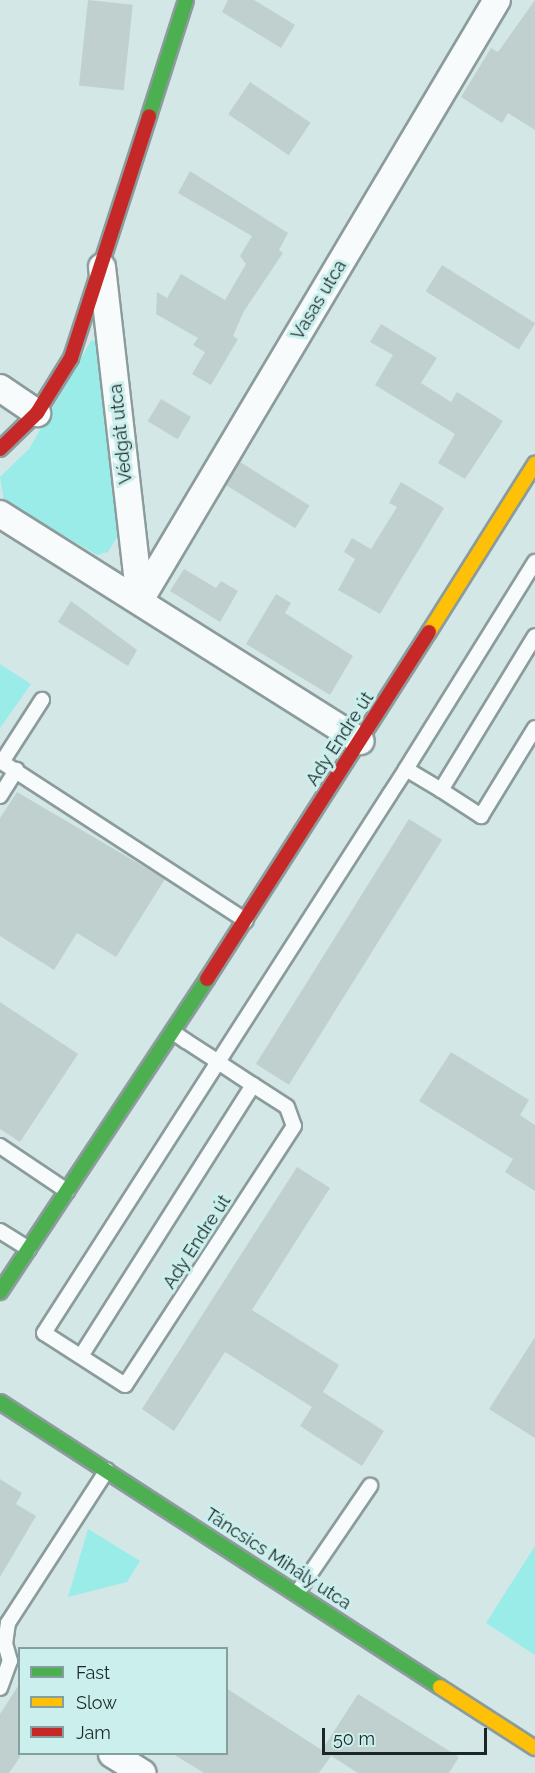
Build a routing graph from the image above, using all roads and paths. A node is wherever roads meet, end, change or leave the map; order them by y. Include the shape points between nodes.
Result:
1 (186, 0) edge
2 (497, 0) edge
3 (102, 267) junction
4 (0, 388) edge
5 (37, 413) junction
6 (0, 449) edge
7 (535, 465) edge
8 (0, 514) edge
9 (535, 562) edge
10 (140, 600) junction
11 (535, 636) edge
12 (42, 700) dead end
13 (535, 728) edge
14 (361, 741) junction
15 (1, 761) edge
16 (16, 770) junction
17 (406, 770) junction
18 (441, 790) junction
19 (0, 796) edge
20 (246, 921) junction
21 (173, 1032) junction
22 (218, 1062) junction
23 (253, 1084) junction
24 (0, 1146) edge
25 (67, 1191) junction
26 (0, 1231) edge
27 (28, 1249) junction
28 (0, 1292) edge
29 (81, 1356) junction
30 (0, 1402) edge
31 (107, 1470) junction
32 (370, 1486) dead end
33 (297, 1593) junction
34 (4, 1626) edge
35 (0, 1689) edge
36 (535, 1748) edge
37 (114, 1755) edge
38 (142, 1773) edge

1 - 3 street, Védgát utca
2 - 10 street, Vasas utca
3 - 5 street, Védgát utca via 71,358
3 - 10 street, Védgát utca
4 - 5 street
5 - 6 street, Védgát utca
7 - 14 street, Ady Endre út
8 - 10 street
9 - 17 lane, Ady Endre út
10 - 14 street
11 - 18 lane
12 - 15 lane
13 - 18 lane via 481,816
14 - 20 street, Ady Endre út
15 - 16 lane
16 - 19 lane
16 - 20 lane
17 - 18 lane
17 - 22 lane, Ady Endre út
20 - 21 street, Ady Endre út
21 - 22 lane, Ady Endre út
21 - 25 street, Ady Endre út
22 - 23 lane, Ady Endre út
22 - 29 lane, Ady Endre út via 44,1333
23 - 29 lane, Ady Endre út
23 - 29 lane, Ady Endre út via 287,1107 294,1126 125,1385
24 - 25 lane
25 - 27 street, Ady Endre út
26 - 27 lane
27 - 28 street, Ady Endre út
30 - 31 street, Táncsics Mihály utca
31 - 33 street, Táncsics Mihály utca
31 - 34 lane
32 - 33 lane
33 - 36 street, Táncsics Mihály utca
34 - 35 lane via 10,1661
37 - 38 street

